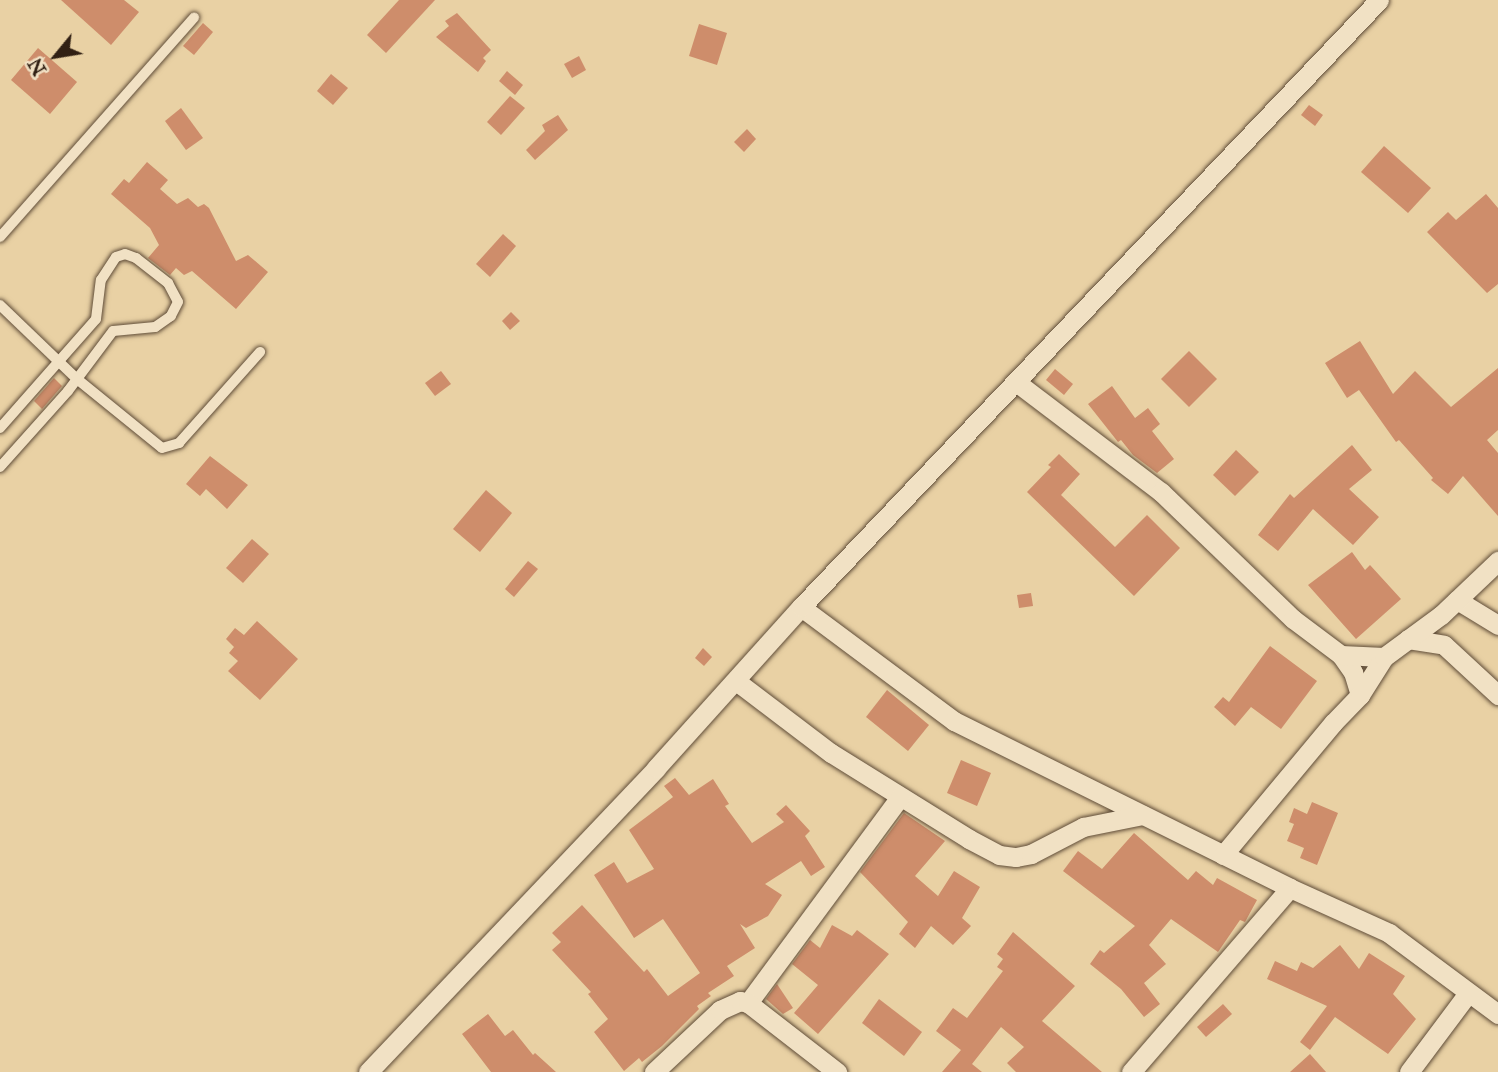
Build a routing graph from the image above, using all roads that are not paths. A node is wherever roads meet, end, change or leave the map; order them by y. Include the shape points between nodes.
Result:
1 (1378, 0) edge
2 (194, 18) dead end
3 (0, 237) edge
4 (0, 305) edge
5 (260, 352) dead end
6 (58, 361) junction
7 (77, 379) junction
8 (1016, 382) junction
9 (0, 428) edge
10 (0, 467) edge
11 (1498, 561) edge
12 (1457, 600) junction
13 (802, 607) junction
14 (1441, 615) junction
15 (1498, 625) edge
16 (1408, 639) junction
17 (1444, 645) junction
18 (1341, 655) junction
19 (1384, 657) junction
20 (736, 681) junction
21 (1360, 695) junction
22 (1498, 695) edge
23 (900, 797) junction
24 (1143, 815) junction
25 (1223, 855) junction
26 (1290, 888) junction
27 (1468, 993) junction
28 (748, 1003) junction
29 (1498, 1014) edge
30 (368, 1072) edge
31 (654, 1072) edge
32 (837, 1072) edge
33 (1131, 1072) edge
34 (1409, 1072) edge

1 - 8 street
2 - 3 lane
4 - 6 lane
5 - 7 lane via 180,443 169,448 152,442
6 - 7 lane
6 - 7 lane via 96,319 101,280 116,257 136,258 168,283 178,302 171,316 155,327 113,331
6 - 9 lane
7 - 10 lane
8 - 13 street
8 - 18 street via 1161,492 1293,619
11 - 12 street
12 - 14 street
12 - 15 street
13 - 20 street
13 - 24 street via 954,720
14 - 16 street
14 - 17 street
16 - 17 street
16 - 19 street
17 - 22 street
18 - 19 street
18 - 21 street via 1353,671
19 - 21 street
20 - 23 street via 831,753
20 - 30 street
21 - 25 street
23 - 24 street via 999,855 1016,857 1091,825
23 - 28 street
24 - 25 street
25 - 26 street
26 - 27 street via 1389,933
26 - 33 street
27 - 29 street
27 - 34 street
28 - 31 street via 740,1001 720,1010
28 - 32 street

